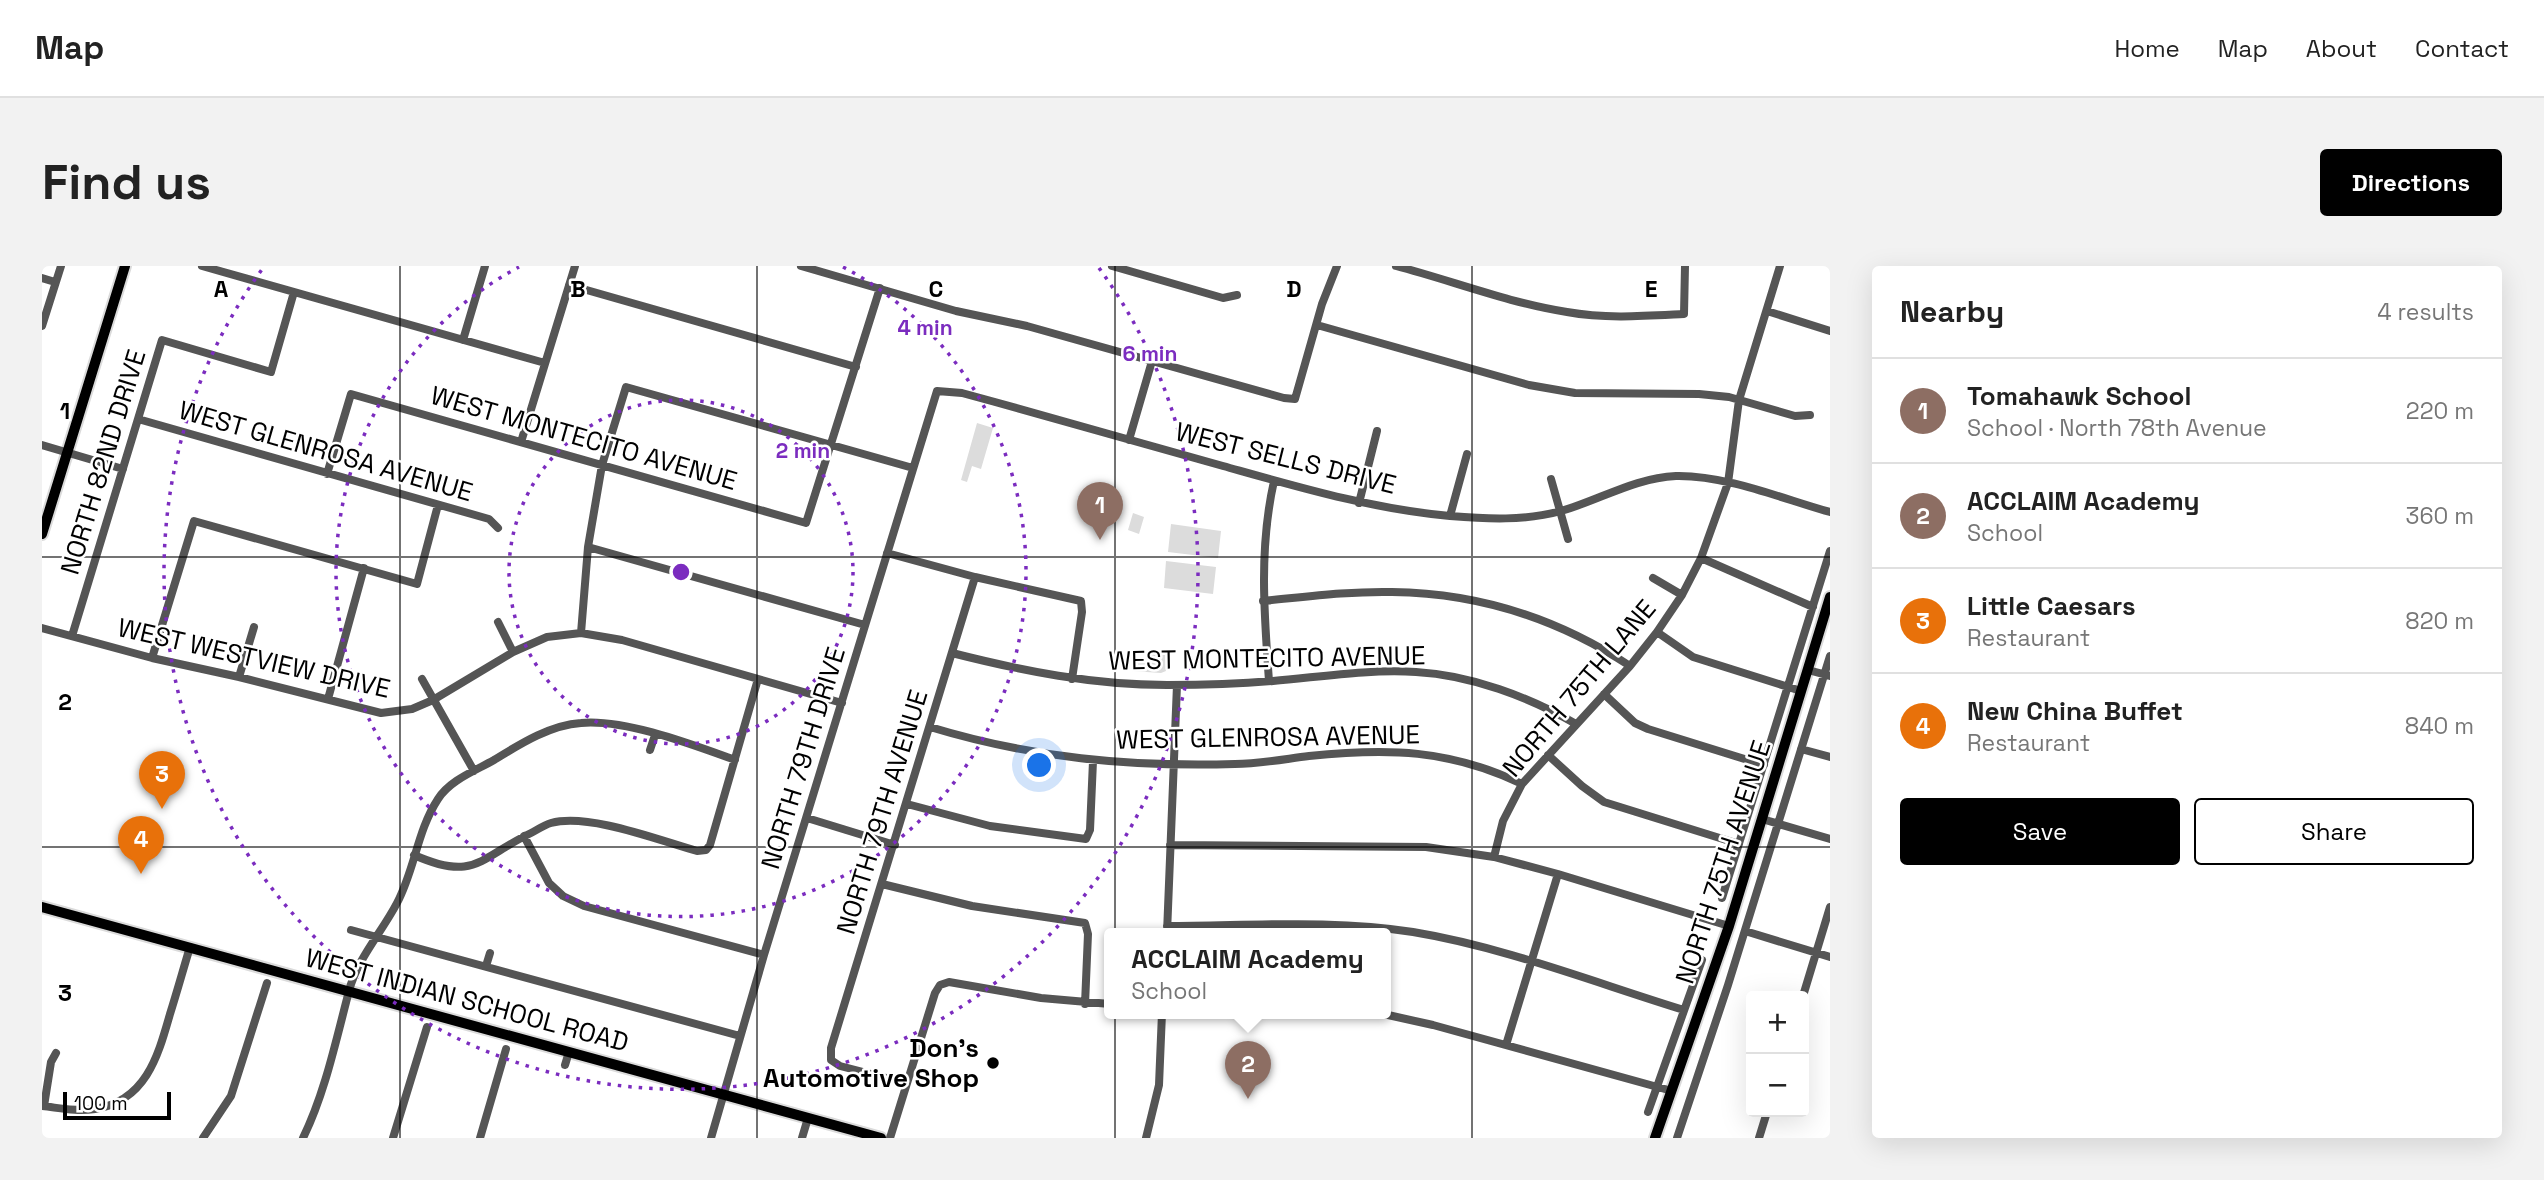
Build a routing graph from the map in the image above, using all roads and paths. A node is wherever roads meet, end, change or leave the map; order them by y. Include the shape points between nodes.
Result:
1 (61, 266) edge
2 (125, 266) edge
3 (202, 266) edge
4 (485, 266) edge
5 (575, 266) edge
6 (1112, 266) edge
7 (1157, 266) edge
8 (1337, 266) edge
9 (1396, 266) edge
10 (1685, 266) edge
11 (1780, 266) edge
12 (806, 267) edge
13 (1419, 269) edge
14 (42, 278) edge
15 (1153, 278) junction
16 (55, 282) junction
17 (569, 285) junction
18 (880, 288) junction
19 (294, 292) junction
20 (1237, 295) dead end
21 (1766, 311) junction
22 (1317, 325) junction
23 (42, 326) edge
24 (1830, 331) edge
25 (463, 340) junction
26 (1152, 361) junction
27 (545, 363) junction
28 (856, 367) junction
29 (937, 391) joint
30 (1739, 400) junction
31 (1810, 415) dead end
32 (138, 419) junction
33 (1377, 431) dead end
34 (1129, 440) junction
35 (521, 442) junction
36 (42, 445) edge
37 (832, 445) junction
38 (67, 453) junction
39 (1467, 454) dead end
40 (602, 465) junction
41 (913, 468) junction
42 (123, 470) junction
43 (327, 474) junction
44 (1551, 480) dead end
45 (1274, 481) junction
46 (1728, 483) junction
47 (1359, 503) junction
48 (438, 505) junction
49 (1560, 511) junction
50 (1830, 512) edge
51 (1450, 516) junction
52 (498, 528) dead end
53 (42, 534) edge
54 (1568, 539) dead end
55 (588, 547) junction
56 (1830, 551) edge
57 (887, 553) junction
58 (1701, 558) junction
59 (364, 568) junction
60 (975, 577) junction
61 (1653, 578) dead end
62 (1682, 595) junction
63 (1830, 597) edge
64 (1263, 601) junction
65 (1813, 607) junction
66 (498, 622) dead end
67 (865, 625) junction
68 (254, 627) dead end
69 (42, 628) edge
70 (1657, 632) junction
71 (581, 633) junction
72 (72, 636) junction
73 (513, 652) junction
74 (952, 653) junction
75 (1830, 656) edge
76 (152, 659) junction
77 (1630, 666) junction
78 (1808, 670) junction
79 (1827, 675) edge
80 (239, 677) junction
81 (422, 679) dead end
82 (758, 679) junction
83 (1072, 679) junction
84 (1269, 681) junction
85 (1177, 685) junction
86 (1788, 687) junction
87 (1801, 691) junction
88 (1604, 694) junction
89 (328, 699) junction
90 (433, 700) junction
91 (842, 703) junction
92 (1576, 724) junction
93 (930, 727) junction
94 (655, 735) junction
95 (1801, 749) junction
96 (650, 750) dead end
97 (1548, 755) junction
98 (1830, 757) edge
99 (736, 760) junction
100 (1093, 761) junction
101 (1173, 764) junction
102 (1764, 765) junction
103 (474, 771) junction
104 (1522, 784) junction
105 (906, 804) junction
106 (807, 818) junction
107 (1762, 819) junction
108 (1778, 824) junction
109 (524, 836) junction
110 (1830, 839) edge
111 (1740, 844) junction
112 (895, 845) junction
113 (1170, 845) junction
114 (414, 855) junction
115 (1494, 857) junction
116 (1558, 874) junction
117 (883, 884) junction
118 (1722, 898) dead end
119 (42, 907) edge
120 (1830, 907) edge
121 (1728, 926) junction
122 (1167, 928) edge
123 (1213, 928) edge
124 (1378, 928) edge
125 (1391, 929) edge
126 (351, 930) dead end
127 (1745, 931) junction
128 (375, 936) junction
129 (190, 947) junction
130 (490, 953) dead end
131 (1816, 953) junction
132 (764, 955) junction
133 (1830, 957) edge
134 (1702, 960) dead end
135 (1531, 963) junction
136 (486, 966) junction
137 (267, 983) dead end
138 (349, 991) junction
139 (1805, 991) edge
140 (1085, 1004) junction
141 (1104, 1004) edge
142 (1685, 1010) junction
143 (1391, 1016) edge
144 (1162, 1019) edge
145 (427, 1027) dead end
146 (740, 1036) junction
147 (1506, 1045) junction
148 (506, 1049) dead end
149 (569, 1052) junction
150 (56, 1053) dead end
151 (565, 1065) dead end
152 (906, 1083) junction
153 (1658, 1086) junction
154 (1672, 1091) junction
155 (723, 1095) junction
156 (43, 1106) edge
157 (1648, 1112) dead end
158 (1765, 1117) edge
159 (808, 1118) junction
160 (203, 1138) edge
161 (303, 1138) edge
162 (393, 1138) edge
163 (480, 1138) edge
164 (710, 1138) edge
165 (802, 1138) edge
166 (881, 1138) edge
167 (890, 1138) edge
168 (1146, 1138) edge
169 (1655, 1138) edge
170 (1677, 1138) edge
171 (1759, 1138) edge

1 - 16 street
2 - 38 main road
3 - 19 street
4 - 25 street
5 - 17 street
6 - 15 street
7 - 15 street
8 - 22 street
9 - 13 street
10 - 13 street via 1684,314 1605,316 1534,305
11 - 21 street, NORTH 75TH LANE
12 - 18 street
14 - 16 street
15 - 20 street via 1223,298
16 - 23 street
17 - 27 street
17 - 28 street
18 - 26 street
18 - 28 street
19 - 25 street
19 - 32 street, NORTH 82ND DRIVE via 271,372 162,340
21 - 24 street
21 - 30 street, NORTH 75TH LANE
22 - 26 street via 1295,399
22 - 30 street via 1529,385 1575,393 1699,394
25 - 27 street
26 - 34 street
27 - 35 street
28 - 37 street
29 - 34 street, WEST SELLS DRIVE via 962,393
29 - 41 street, NORTH 79TH DRIVE
30 - 31 street via 1795,416
30 - 46 street, NORTH 75TH LANE
32 - 42 street, NORTH 82ND DRIVE
32 - 43 street, WEST GLENROSA AVENUE
33 - 47 street
34 - 45 street, WEST SELLS DRIVE
35 - 40 street, WEST MONTECITO AVENUE
35 - 43 street, WEST MONTECITO AVENUE via 351,394
36 - 38 street
37 - 40 street, WEST MONTECITO AVENUE via 806,523
37 - 40 street via 626,387
37 - 41 street
38 - 42 street
38 - 53 main road
39 - 51 street
40 - 55 street
41 - 57 street, NORTH 79TH DRIVE
42 - 72 street, NORTH 82ND DRIVE
43 - 48 street, WEST GLENROSA AVENUE
44 - 49 street
45 - 47 street, WEST SELLS DRIVE
45 - 64 street via 1263,559
46 - 49 street, WEST SELLS DRIVE via 1687,477 1651,479
46 - 50 street, WEST SELLS DRIVE
46 - 58 street, NORTH 75TH LANE
47 - 51 street, WEST SELLS DRIVE
48 - 52 street, WEST GLENROSA AVENUE via 489,519
48 - 59 street via 417,584
49 - 51 street, WEST SELLS DRIVE via 1527,517
49 - 54 street
55 - 67 street
55 - 71 street
56 - 65 street, NORTH 75TH AVENUE
57 - 60 street
57 - 67 street, NORTH 79TH DRIVE
58 - 62 street, NORTH 75TH LANE
58 - 65 street
59 - 76 street via 194,521
59 - 89 street
60 - 74 street, NORTH 79TH AVENUE
60 - 83 street via 1081,601
61 - 62 street
62 - 70 street, NORTH 75TH LANE
63 - 78 main road, NORTH 75TH AVENUE
64 - 77 street via 1391,592 1475,601 1555,624 1595,642
64 - 84 street
65 - 86 street, NORTH 75TH AVENUE
66 - 73 street
67 - 91 street, NORTH 79TH DRIVE
68 - 80 street
69 - 72 street, WEST WESTVIEW DRIVE
70 - 77 street, NORTH 75TH LANE
70 - 86 street via 1693,657
71 - 73 street via 547,637
71 - 82 street via 622,639
72 - 76 street, WEST WESTVIEW DRIVE
73 - 90 street
74 - 83 street, WEST MONTECITO AVENUE
74 - 93 street, NORTH 79TH AVENUE
75 - 79 street, NORTH 75TH AVENUE
76 - 80 street, WEST WESTVIEW DRIVE
77 - 88 street, NORTH 75TH LANE
78 - 79 street
78 - 87 main road, NORTH 75TH AVENUE
79 - 95 street, NORTH 75TH AVENUE
80 - 89 street, WEST WESTVIEW DRIVE
81 - 90 street, WEST WESTVIEW DRIVE
82 - 91 street
82 - 99 street
83 - 85 street, WEST MONTECITO AVENUE
84 - 85 street, WEST MONTECITO AVENUE
84 - 92 street, WEST MONTECITO AVENUE via 1417,672 1495,689
85 - 101 street
86 - 87 street
86 - 102 street, NORTH 75TH AVENUE
87 - 107 main road, NORTH 75TH AVENUE
88 - 92 street, NORTH 75TH LANE
88 - 102 street via 1648,729
89 - 90 street, WEST WESTVIEW DRIVE via 382,713 412,709
90 - 103 street
91 - 106 street, NORTH 79TH DRIVE
92 - 97 street, NORTH 75TH LANE
93 - 100 street, WEST GLENROSA AVENUE via 1004,747
93 - 105 street, NORTH 79TH AVENUE
94 - 96 street
94 - 99 street
94 - 103 street via 579,723 525,741
95 - 98 street
95 - 108 street, NORTH 75TH AVENUE
97 - 104 street, NORTH 75TH LANE
97 - 111 street via 1604,802
99 - 109 street via 706,850 578,821 551,824
100 - 101 street, WEST GLENROSA AVENUE
100 - 105 street via 1086,839 990,826
101 - 104 street, WEST GLENROSA AVENUE via 1238,764 1385,750 1454,759
101 - 113 street
102 - 111 street, NORTH 75TH AVENUE
103 - 114 street via 440,796
104 - 115 street, NORTH 75TH LANE via 1503,821
105 - 112 street, NORTH 79TH AVENUE
106 - 112 street
106 - 132 street, NORTH 79TH DRIVE
107 - 108 street
107 - 121 main road, NORTH 75TH AVENUE
108 - 110 street
108 - 127 street, NORTH 75TH AVENUE
109 - 114 street via 475,866 437,865
109 - 132 street via 549,883 563,896 584,906
111 - 118 street, NORTH 75TH AVENUE
112 - 117 street, NORTH 79TH AVENUE
113 - 115 street via 1426,847
113 - 122 street
114 - 128 street via 397,903
115 - 116 street
116 - 121 street
116 - 135 street
117 - 140 street via 972,906 1085,923
117 - 152 street, NORTH 79TH AVENUE via 831,1060
119 - 129 main road, WEST INDIAN SCHOOL ROAD
120 - 131 street
121 - 154 main road, NORTH 75TH AVENUE
123 - 124 street
125 - 135 street
126 - 128 street
127 - 131 street
127 - 170 street, NORTH 75TH AVENUE
128 - 136 street
128 - 138 street
129 - 138 main road, WEST INDIAN SCHOOL ROAD
129 - 156 street via 156,1060 139,1086 99,1109
130 - 136 street
131 - 133 street
131 - 139 street
132 - 146 street, NORTH 79TH DRIVE
134 - 142 street, NORTH 75TH AVENUE
135 - 142 street
135 - 147 street
136 - 146 street
137 - 160 street via 231,1096
138 - 149 main road, WEST INDIAN SCHOOL ROAD
138 - 161 street
140 - 141 street
140 - 152 street via 949,982 940,985
142 - 153 street, NORTH 75TH AVENUE
143 - 147 street
144 - 168 street via 1159,1085
145 - 162 street
146 - 155 street, NORTH 79TH DRIVE
147 - 153 street
148 - 163 street
149 - 151 street
149 - 155 main road, WEST INDIAN SCHOOL ROAD
150 - 156 street
152 - 167 street
153 - 154 street
153 - 157 street, NORTH 75TH AVENUE
154 - 169 main road, NORTH 75TH AVENUE
155 - 159 main road, WEST INDIAN SCHOOL ROAD
155 - 164 street, NORTH 79TH DRIVE
158 - 171 street
159 - 165 street
159 - 166 main road, WEST INDIAN SCHOOL ROAD

